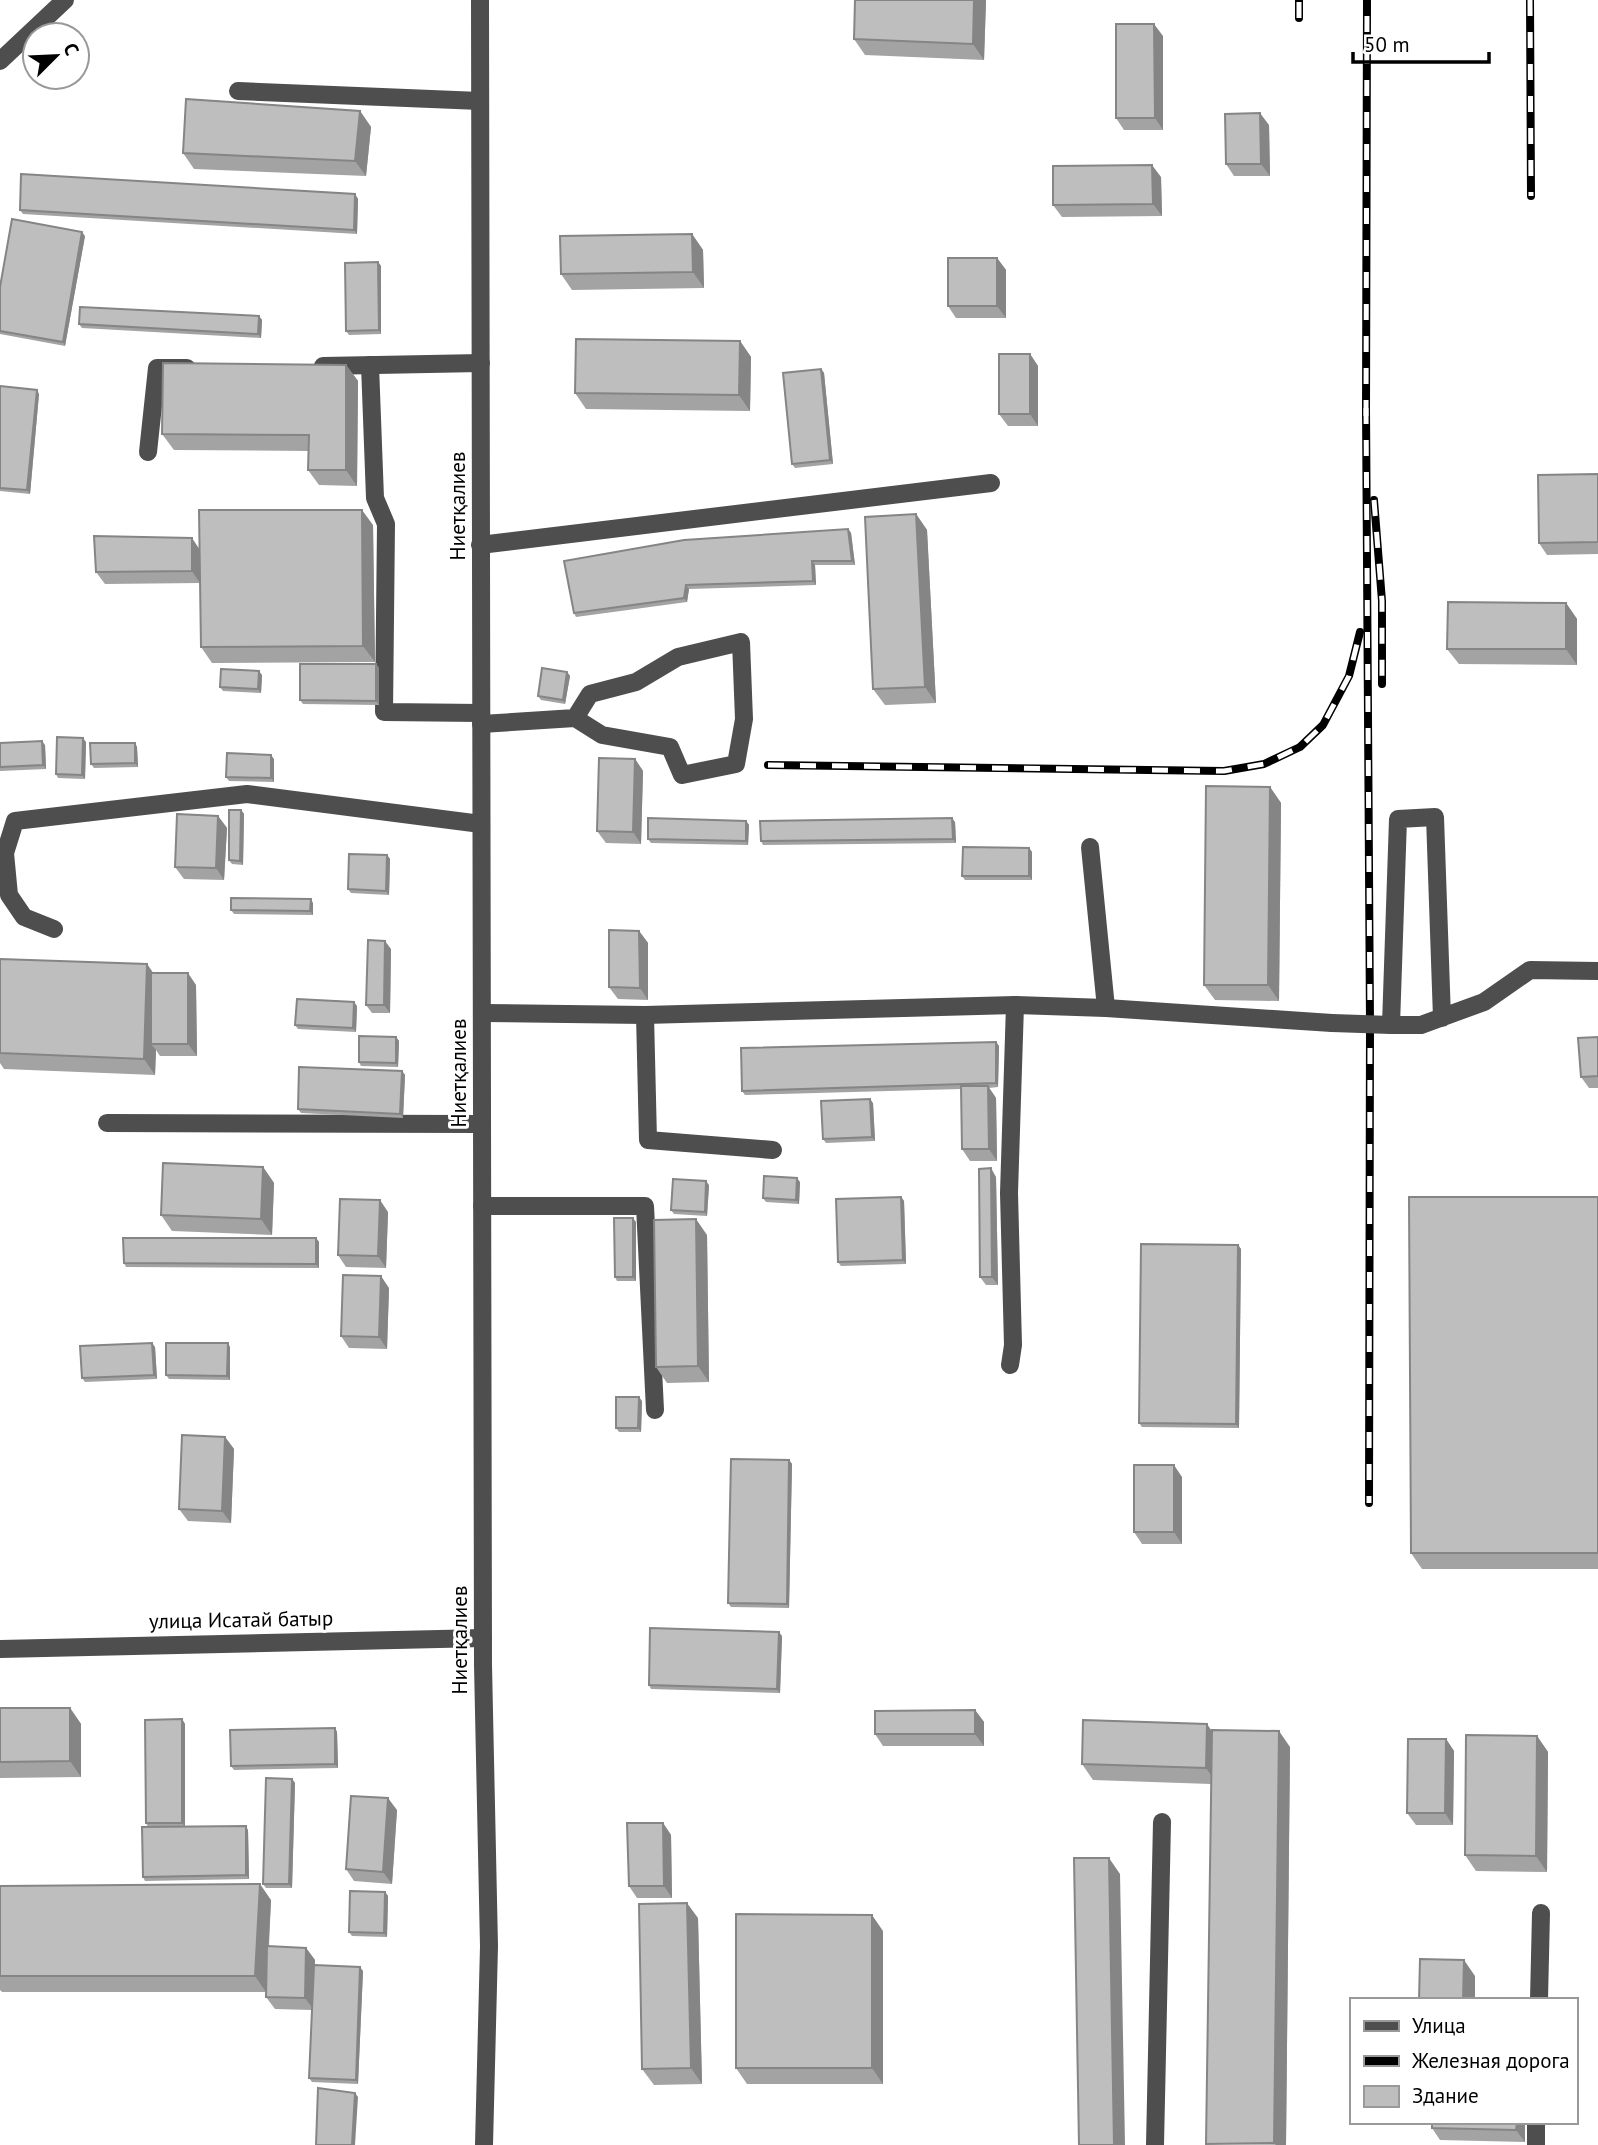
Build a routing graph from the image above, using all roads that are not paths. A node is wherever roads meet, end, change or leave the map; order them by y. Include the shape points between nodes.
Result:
1 (65, 0) edge
2 (480, 0) edge
3 (0, 61) edge
4 (238, 91) dead end
5 (480, 100) junction
6 (481, 363) junction
7 (370, 365) junction
8 (303, 366) edge
9 (210, 368) edge
10 (148, 452) dead end
11 (991, 482) dead end
12 (480, 545) junction
13 (481, 718) junction
14 (575, 718) junction
15 (481, 824) junction
16 (1090, 847) dead end
17 (54, 929) dead end
18 (1598, 971) edge
19 (1015, 1005) junction
20 (1106, 1008) junction
21 (482, 1013) junction
22 (645, 1015) junction
23 (1442, 1018) junction
24 (1391, 1025) junction
25 (107, 1123) dead end
26 (482, 1124) junction
27 (773, 1150) dead end
28 (482, 1206) junction
29 (1010, 1365) dead end
30 (654, 1410) dead end
31 (483, 1637) junction
32 (0, 1648) edge
33 (1162, 1822) dead end
34 (1541, 1913) dead end
35 (1539, 1998) edge
36 (1536, 2124) edge
37 (484, 2145) edge
38 (1155, 2145) edge
39 (1536, 2145) edge

1 - 3 street
2 - 5 street, Ниетқалиев
4 - 5 street
5 - 6 street, Ниетқалиев
6 - 7 street
6 - 12 street, Ниетқалиев
7 - 8 street
7 - 13 street via 375,498 386,524 384,712
9 - 10 street via 157,368
11 - 12 street
12 - 13 street, Ниетқалиев
13 - 14 street
13 - 15 street, Ниетқалиев
14 - 14 street via 602,735 670,747 682,775 736,764 744,719 741,642 678,657 636,682 590,694
15 - 17 street via 247,794 15,821 5,853 9,895 24,917
15 - 21 street, Ниетқалиев
16 - 20 street
18 - 23 street via 1530,970 1484,1002
19 - 20 street
19 - 22 street
19 - 29 street
20 - 24 street, bridge
21 - 22 street
21 - 26 street, Ниетқалиев
22 - 27 street via 648,1140
23 - 24 street via 1421,1025
23 - 24 street via 1435,817 1398,819
25 - 26 street
26 - 28 street, Ниетқалиев
28 - 30 street via 645,1206
28 - 31 street, Ниетқалиев
31 - 32 street, улица Исатай батыр
31 - 37 street, Ниетқалиев via 489,1946
33 - 38 street
34 - 35 street
36 - 39 street

